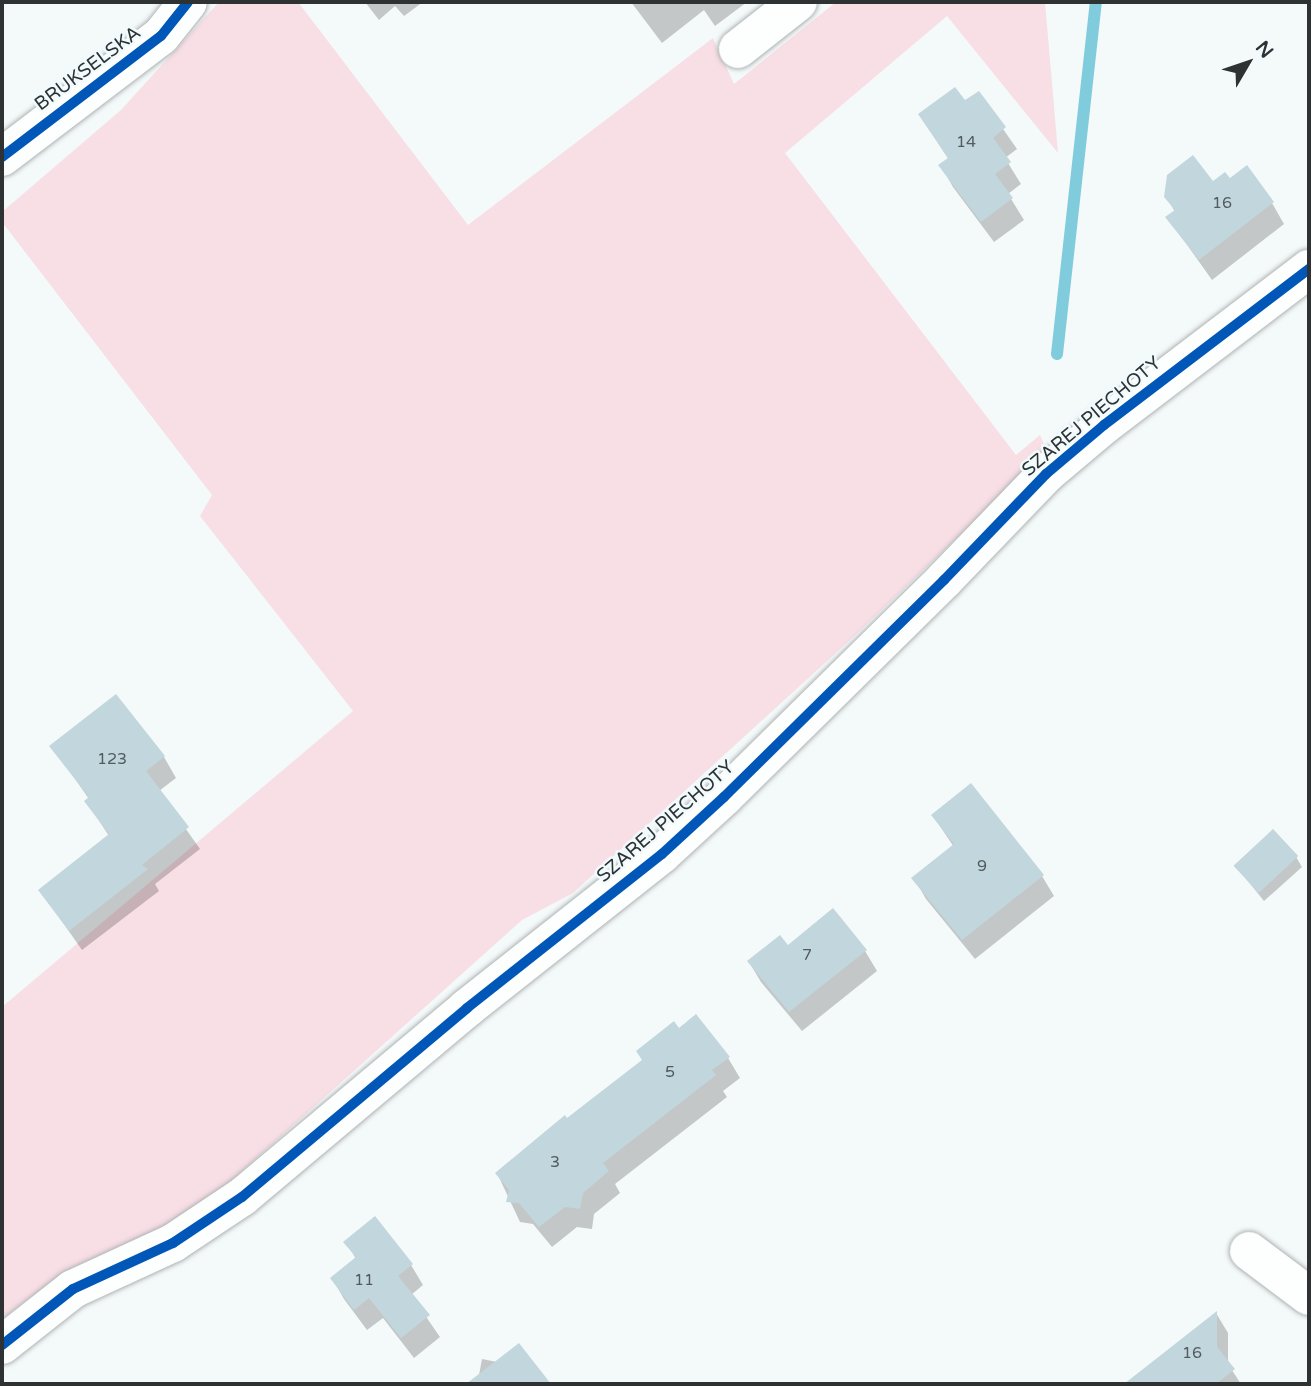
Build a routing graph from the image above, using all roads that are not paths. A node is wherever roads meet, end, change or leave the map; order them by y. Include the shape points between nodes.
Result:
1 (188, 2) edge
2 (798, 2) edge
3 (738, 49) dead end
4 (2, 158) edge
5 (1306, 277) edge
6 (1249, 1251) dead end
7 (1309, 1296) edge
8 (2, 1345) edge

1 - 4 street, BRUKSELSKA via 161,36
2 - 3 street
5 - 8 street, SZAREJ PIECHOTY via 1104,425 1046,474 944,580 662,854 467,1008 242,1197 173,1243 73,1289
6 - 7 street

